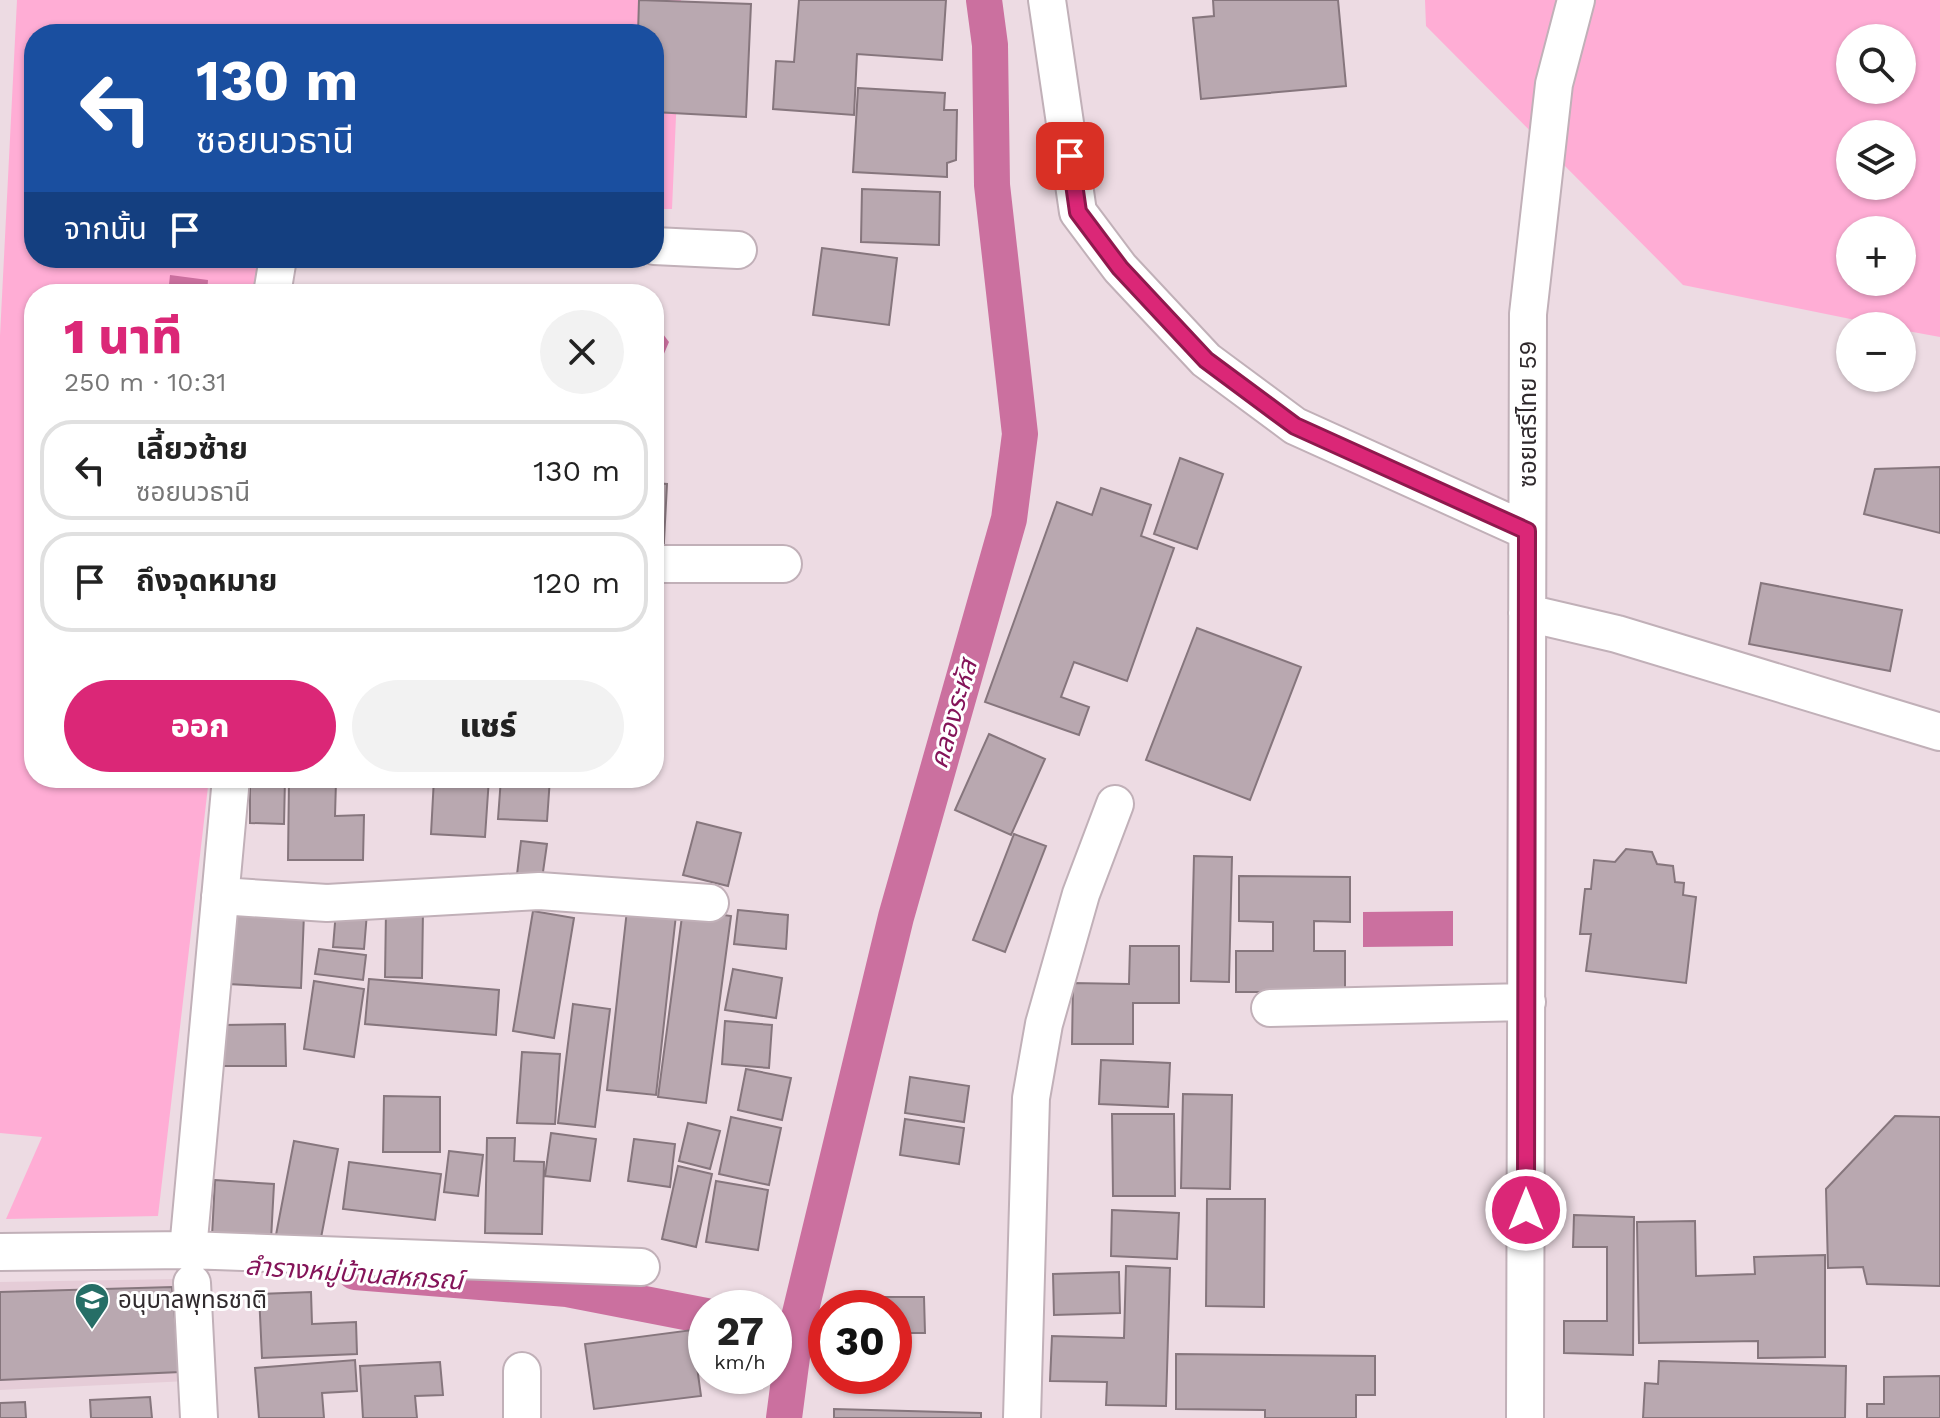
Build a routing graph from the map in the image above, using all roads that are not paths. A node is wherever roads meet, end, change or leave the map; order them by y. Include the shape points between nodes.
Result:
1 (1047, 0) edge
2 (1576, 0) edge
3 (664, 246) edge
4 (738, 250) dead end
5 (1527, 531) junction
6 (664, 564) edge
7 (783, 564) dead end
8 (1527, 613) junction
9 (1940, 732) edge
10 (230, 788) edge
11 (1115, 804) dead end
12 (220, 896) junction
13 (710, 903) dead end
14 (1527, 1002) junction
15 (1270, 1008) dead end
16 (0, 1252) edge
17 (190, 1266) junction
18 (641, 1267) dead end
19 (522, 1371) dead end
20 (199, 1418) edge
21 (522, 1418) edge
22 (1022, 1418) edge
23 (1525, 1418) edge

1 - 5 street via 1078,212 1120,268 1206,360 1295,426
2 - 5 street, ซอยเสรีไทย 59 via 1554,84 1528,314
3 - 4 street
5 - 8 street, ซอยเสรีไทย 59
6 - 7 street
8 - 9 street via 1617,634
8 - 14 street, ซอยเสรีไทย 59
10 - 12 street
11 - 22 street via 1077,908 1044,1024 1031,1098
12 - 13 street via 327,903 539,891
12 - 17 street
14 - 15 street
14 - 23 street, ซอยเสรีไทย 59
16 - 17 street
17 - 18 street
17 - 20 street
19 - 21 street

